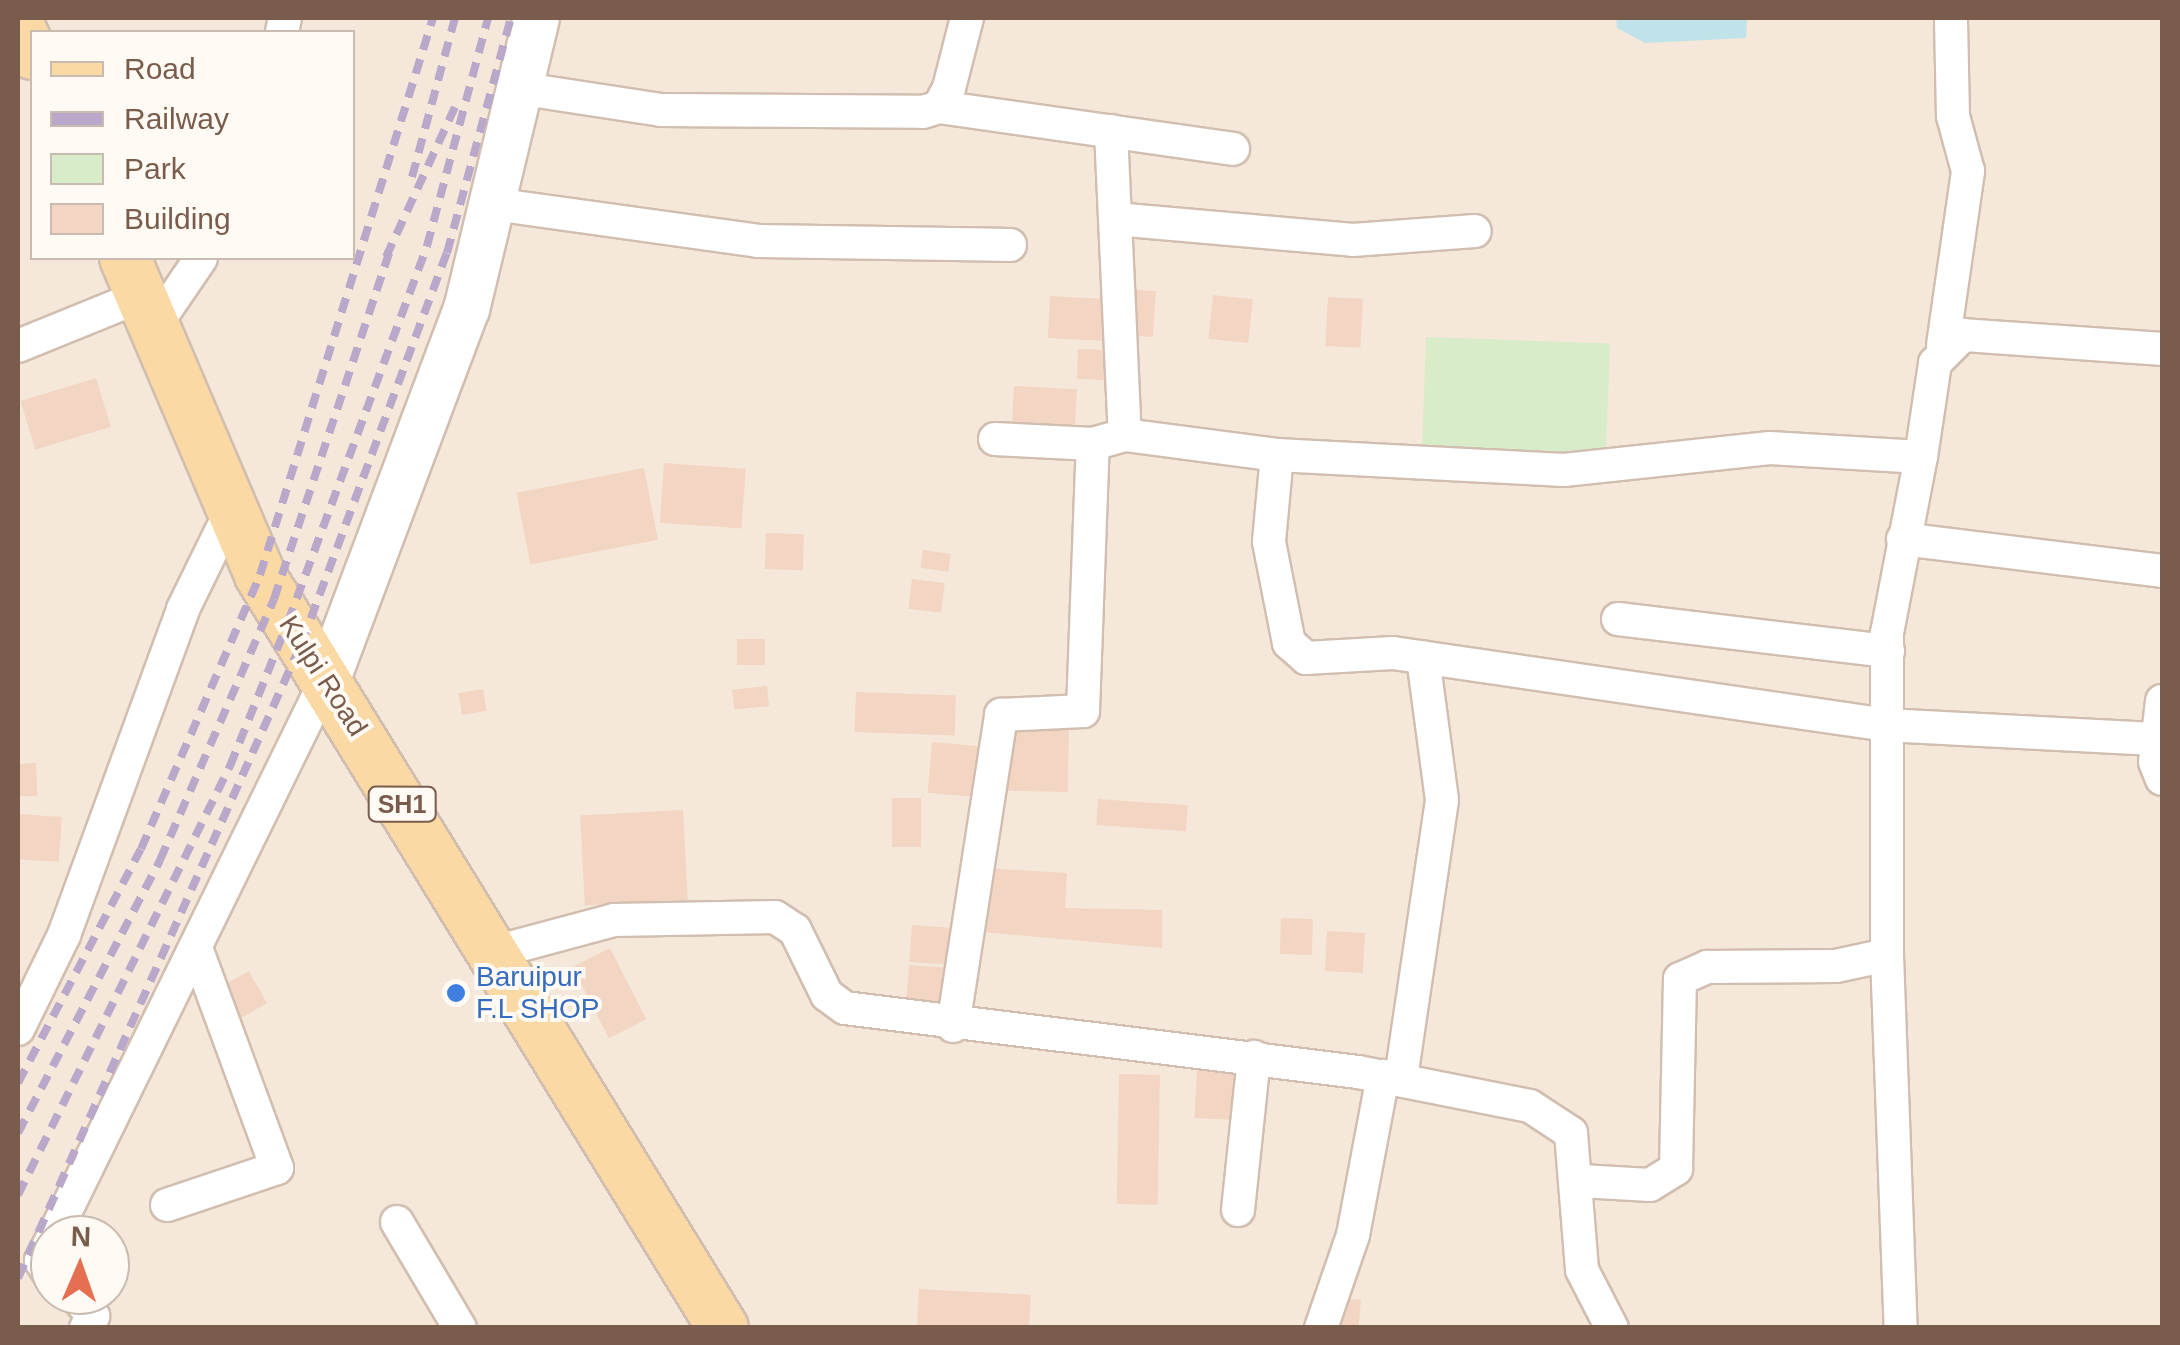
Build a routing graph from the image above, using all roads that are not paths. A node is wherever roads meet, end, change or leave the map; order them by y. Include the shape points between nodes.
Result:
1 (536, 18) edge
2 (967, 18) edge
3 (1950, 18) edge
4 (18, 24) edge
5 (30, 50) edge
6 (524, 89) junction
7 (939, 108) junction
8 (1111, 131) junction
9 (1233, 148) dead end
10 (493, 204) junction
11 (1115, 219) junction
12 (1475, 231) dead end
13 (1010, 246) dead end
14 (198, 260) edge
15 (140, 293) edge
16 (18, 346) edge
17 (1944, 346) junction
18 (2162, 348) edge
19 (995, 439) dead end
20 (1109, 439) junction
21 (1278, 455) junction
22 (1921, 457) junction
23 (228, 515) junction
24 (1903, 539) junction
25 (2162, 571) edge
26 (1618, 619) dead end
27 (1888, 650) junction
28 (1423, 658) junction
29 (327, 678) junction
30 (2162, 700) edge
31 (1888, 726) junction
32 (2158, 739) junction
33 (2162, 779) edge
34 (197, 951) junction
35 (491, 954) junction
36 (1887, 955) junction
37 (953, 1026) junction
38 (18, 1029) edge
39 (1254, 1057) junction
40 (1392, 1077) junction
41 (1581, 1180) junction
42 (167, 1205) dead end
43 (1238, 1210) dead end
44 (64, 1215) edge
45 (397, 1222) dead end
46 (460, 1328) edge
47 (723, 1328) edge
48 (1321, 1328) edge
49 (1612, 1328) edge
50 (1901, 1328) edge

1 - 6 main road
2 - 7 street
3 - 17 street via 1954,116 1968,170
4 - 5 main road
6 - 7 street via 660,110
6 - 10 main road
7 - 8 street
8 - 9 street
8 - 11 street
10 - 13 street via 758,241
10 - 29 main road via 446,367
11 - 12 street via 1354,240
11 - 20 street
14 - 15 street
15 - 16 street
15 - 23 main road, Kulpi Road / SH1
17 - 18 street via 1963,335 2025,334
17 - 22 street
19 - 20 street
20 - 21 street
20 - 37 street via 1083,711 1000,715
21 - 22 street via 1564,470 1770,448
21 - 28 street via 1269,542 1294,654
22 - 24 street
23 - 29 main road, Kulpi Road / SH1
23 - 38 street via 182,609 64,936
24 - 25 street
24 - 27 street
26 - 27 street
27 - 31 street
28 - 31 street
28 - 40 street via 1442,810
29 - 34 street
29 - 35 main road, Kulpi Road / SH1
30 - 32 street
31 - 32 street
31 - 36 street
32 - 33 street
34 - 42 street via 278,1168
34 - 44 street
35 - 37 street via 614,920 774,918 795,930 817,980 845,1008
35 - 47 main road, Kulpi Road / SH1
36 - 41 street via 1836,966 1708,966 1680,978 1676,1169 1650,1185
36 - 50 street
37 - 39 street
39 - 40 street
39 - 43 street
40 - 41 street via 1554,1118 1570,1133
40 - 48 street via 1354,1235
41 - 49 street via 1582,1270
45 - 46 street

